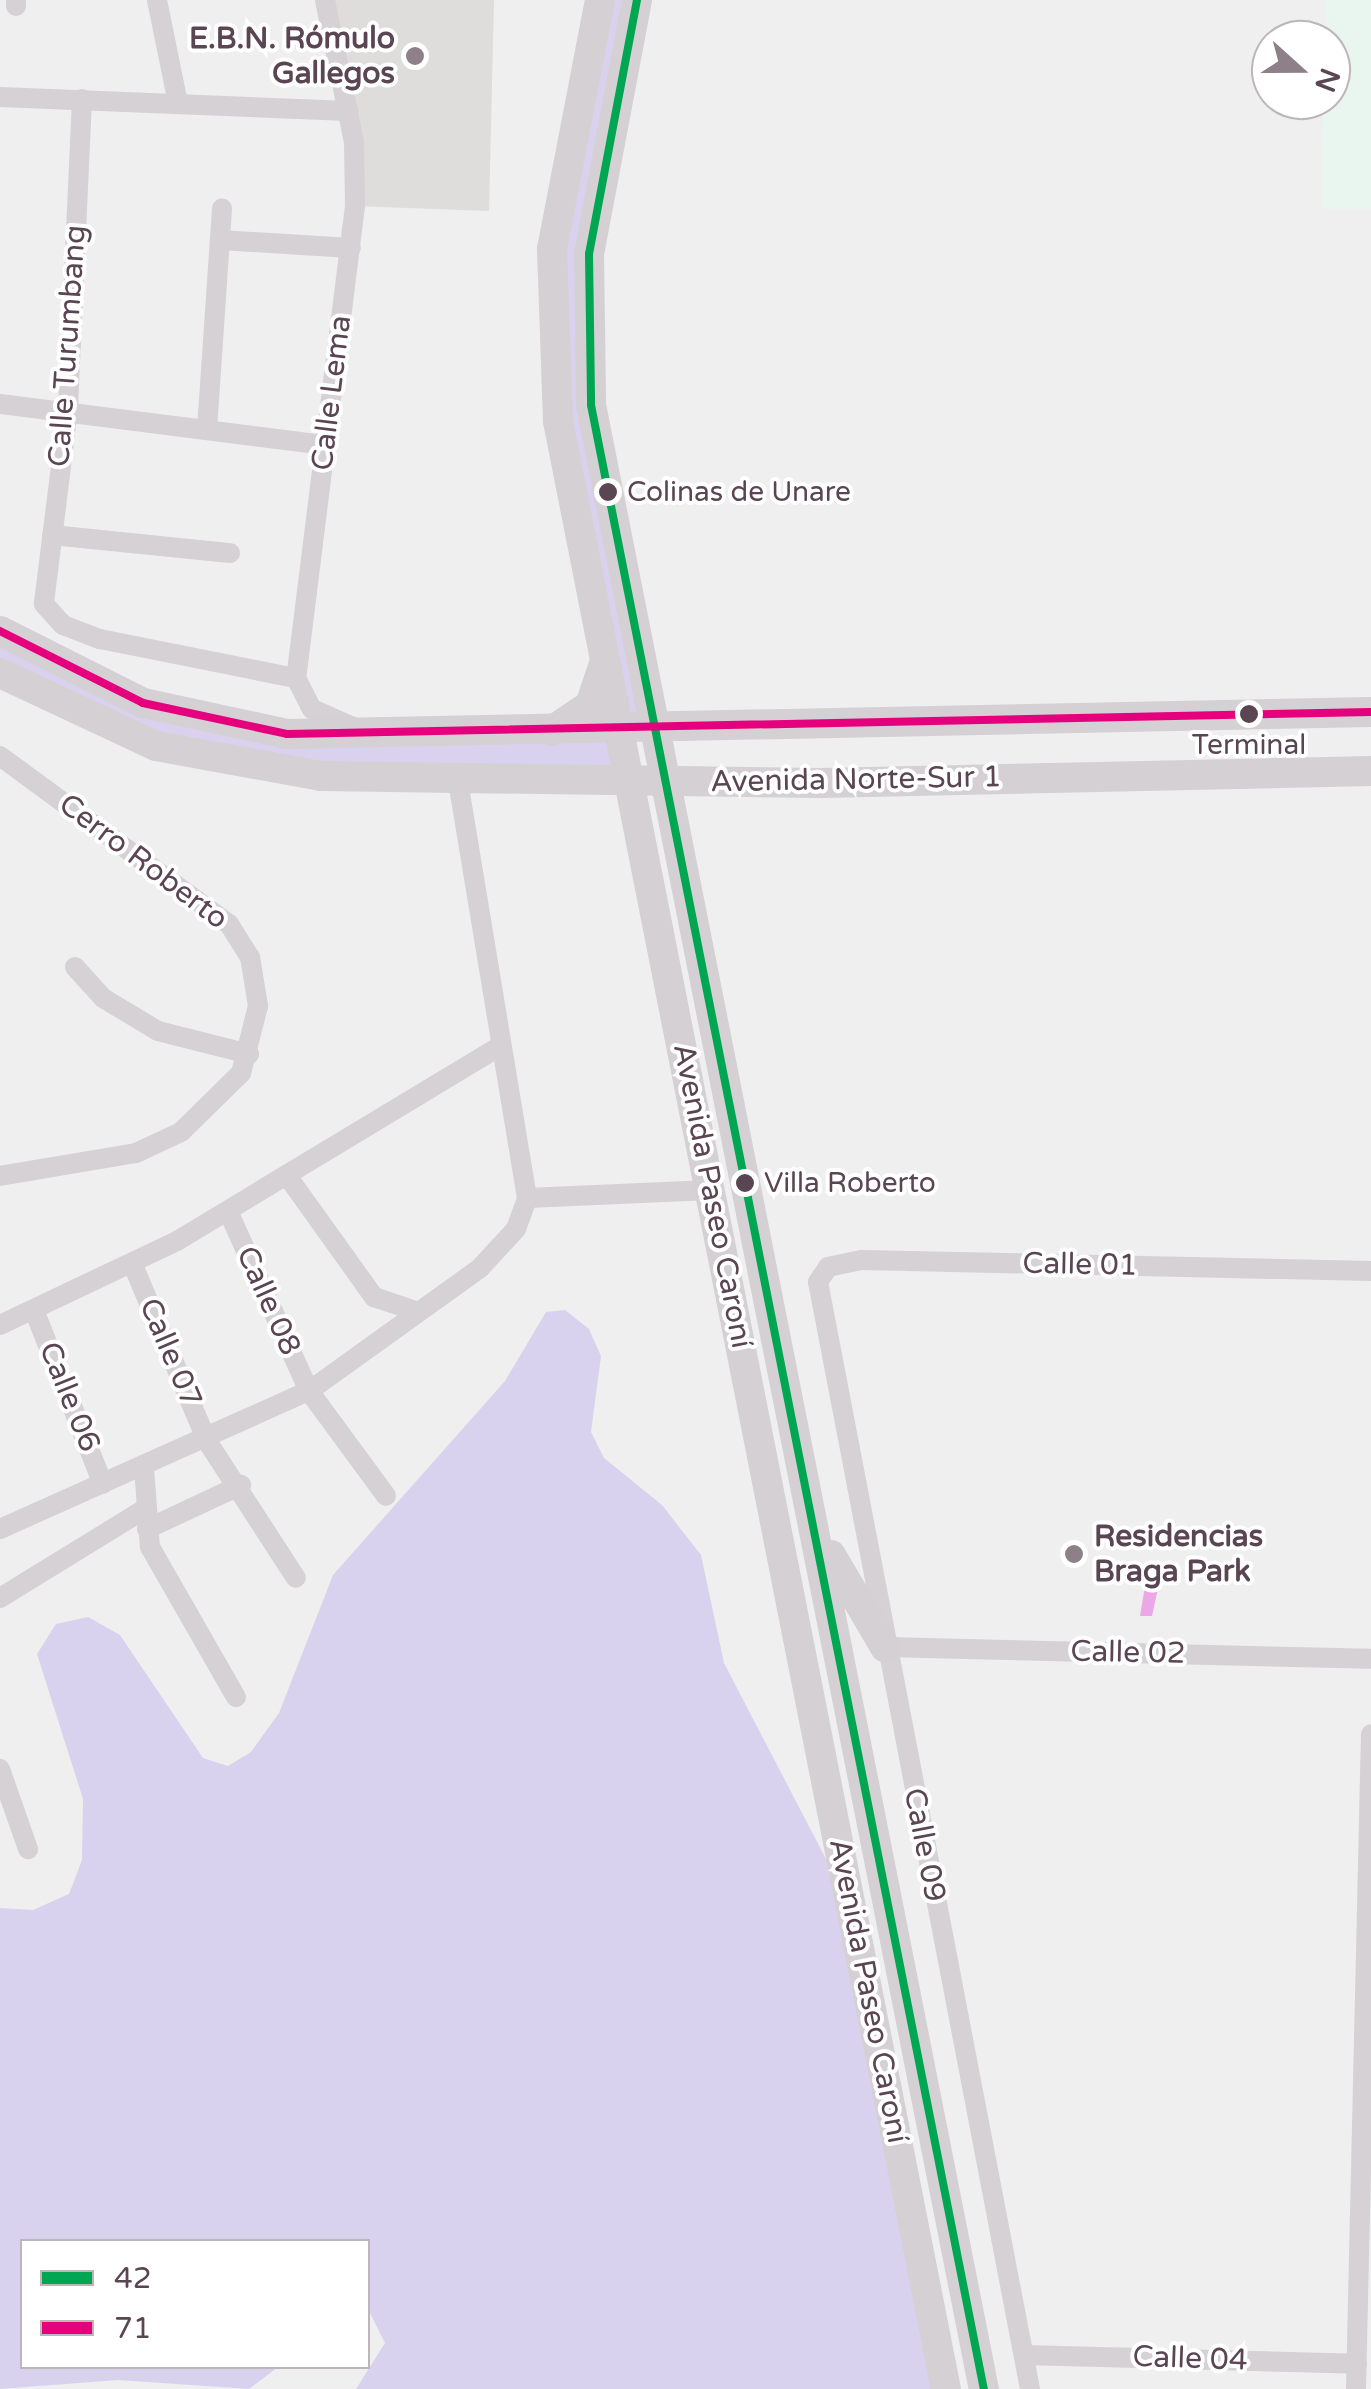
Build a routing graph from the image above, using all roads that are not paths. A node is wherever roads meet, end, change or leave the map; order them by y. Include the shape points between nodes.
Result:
1 (158, 0) edge
2 (325, 0) edge
3 (600, 0) edge
4 (637, 0) edge
5 (0, 98) edge
6 (82, 99) junction
7 (178, 103) junction
8 (349, 111) junction
9 (222, 209) dead end
10 (220, 240) junction
11 (350, 248) junction
12 (0, 404) edge
13 (68, 410) junction
14 (207, 429) junction
15 (325, 445) junction
16 (52, 534) junction
17 (230, 553) dead end
18 (0, 631) edge
19 (606, 658) junction
20 (0, 673) edge
21 (296, 678) junction
22 (1371, 712) edge
23 (658, 729) junction
24 (620, 730) junction
25 (548, 734) junction
26 (381, 737) junction
27 (0, 756) edge
28 (1371, 771) edge
29 (457, 777) junction
30 (572, 777) junction
31 (742, 782) junction
32 (631, 783) junction
33 (668, 783) junction
34 (638, 820) junction
35 (680, 840) junction
36 (75, 967) dead end
37 (500, 1046) junction
38 (249, 1054) junction
39 (0, 1176) edge
40 (288, 1176) junction
41 (711, 1190) junction
42 (527, 1198) junction
43 (228, 1211) junction
44 (132, 1265) junction
45 (1371, 1271) edge
46 (818, 1301) joint
47 (34, 1310) junction
48 (418, 1312) junction
49 (0, 1325) edge
50 (309, 1391) junction
51 (208, 1441) junction
52 (144, 1468) junction
53 (104, 1484) junction
54 (241, 1485) junction
55 (386, 1496) dead end
56 (145, 1519) junction
57 (814, 1522) junction
58 (0, 1529) edge
59 (296, 1578) dead end
60 (0, 1598) edge
61 (885, 1647) junction
62 (1371, 1659) edge
63 (236, 1697) dead end
64 (1371, 1734) edge
65 (0, 1769) edge
66 (28, 1850) dead end
67 (1367, 2073) edge
68 (1024, 2354) junction
69 (1356, 2364) junction
70 (946, 2389) edge
71 (984, 2389) edge
72 (1030, 2389) edge
73 (1356, 2389) edge

1 - 7 street
2 - 8 street, Calle Lema
3 - 19 street, Avenida Paseo Caroní via 562,177 551,288 558,421
4 - 23 street, Avenida Paseo Caroní via 595,200 588,345 602,477
5 - 6 street
6 - 7 street
6 - 13 street, Calle Turumbang
7 - 8 street
8 - 11 street, Calle Lema
9 - 10 street
10 - 11 street
10 - 14 street
11 - 15 street, Calle Lema
12 - 13 street
13 - 14 street
13 - 16 street, Calle Turumbang
14 - 15 street
15 - 21 street, Calle Lema
16 - 17 street
16 - 21 street, Calle Turumbang via 44,592 48,614 100,638
18 - 26 street, Avenida Norte-Sur 1 via 172,713 286,734
19 - 24 street, Avenida Paseo Caroní
19 - 25 street via 590,705
20 - 29 street, Avenida Norte-Sur 1 via 88,720 196,758 321,776
21 - 26 street via 312,709
22 - 23 street, Avenida Norte-Sur 1
23 - 24 street, Avenida Norte-Sur 1
23 - 33 street, Avenida Paseo Caroní
24 - 25 street, Avenida Norte-Sur 1
24 - 32 street, Avenida Paseo Caroní
25 - 26 street, Avenida Norte-Sur 1
27 - 38 street, Cerro Roberto via 229,924 256,982
28 - 31 street, Avenida Norte-Sur 1
29 - 30 street, Avenida Norte-Sur 1
29 - 37 street
30 - 32 street, Avenida Norte-Sur 1
30 - 34 street via 616,792
31 - 33 street, Avenida Norte-Sur 1
31 - 35 street via 706,798
32 - 33 street, Avenida Norte-Sur 1
32 - 34 street, Avenida Paseo Caroní
33 - 35 street, Avenida Paseo Caroní
34 - 41 street, Avenida Paseo Caroní
35 - 57 street, Avenida Paseo Caroní
36 - 38 street via 103,998 158,1030
37 - 40 street via 370,1128 333,1139
37 - 42 street
38 - 39 street, Cerro Roberto via 228,1095 160,1144
40 - 43 street
40 - 48 street via 374,1297
41 - 42 street
41 - 70 street, Avenida Paseo Caroní
42 - 48 street via 504,1247
43 - 44 street
43 - 50 street, Calle 08
44 - 47 street
44 - 51 street, Calle 07
45 - 46 street, Calle 01 via 862,1260 828,1267
46 - 61 street, Calle 09
47 - 49 street
47 - 53 street, Calle 06
48 - 50 street
50 - 51 street
50 - 55 street, Calle 08
51 - 52 street
51 - 54 street, Calle 07
52 - 53 street
52 - 56 street
53 - 58 street
54 - 56 street
54 - 59 street, Calle 07
56 - 60 street
56 - 63 street
57 - 61 street
57 - 71 street, Avenida Paseo Caroní
61 - 62 street, Calle 02
61 - 68 street, Calle 09
64 - 67 street
65 - 66 street
67 - 69 street
68 - 69 street, Calle 04
68 - 72 street, Calle 09
69 - 73 street

